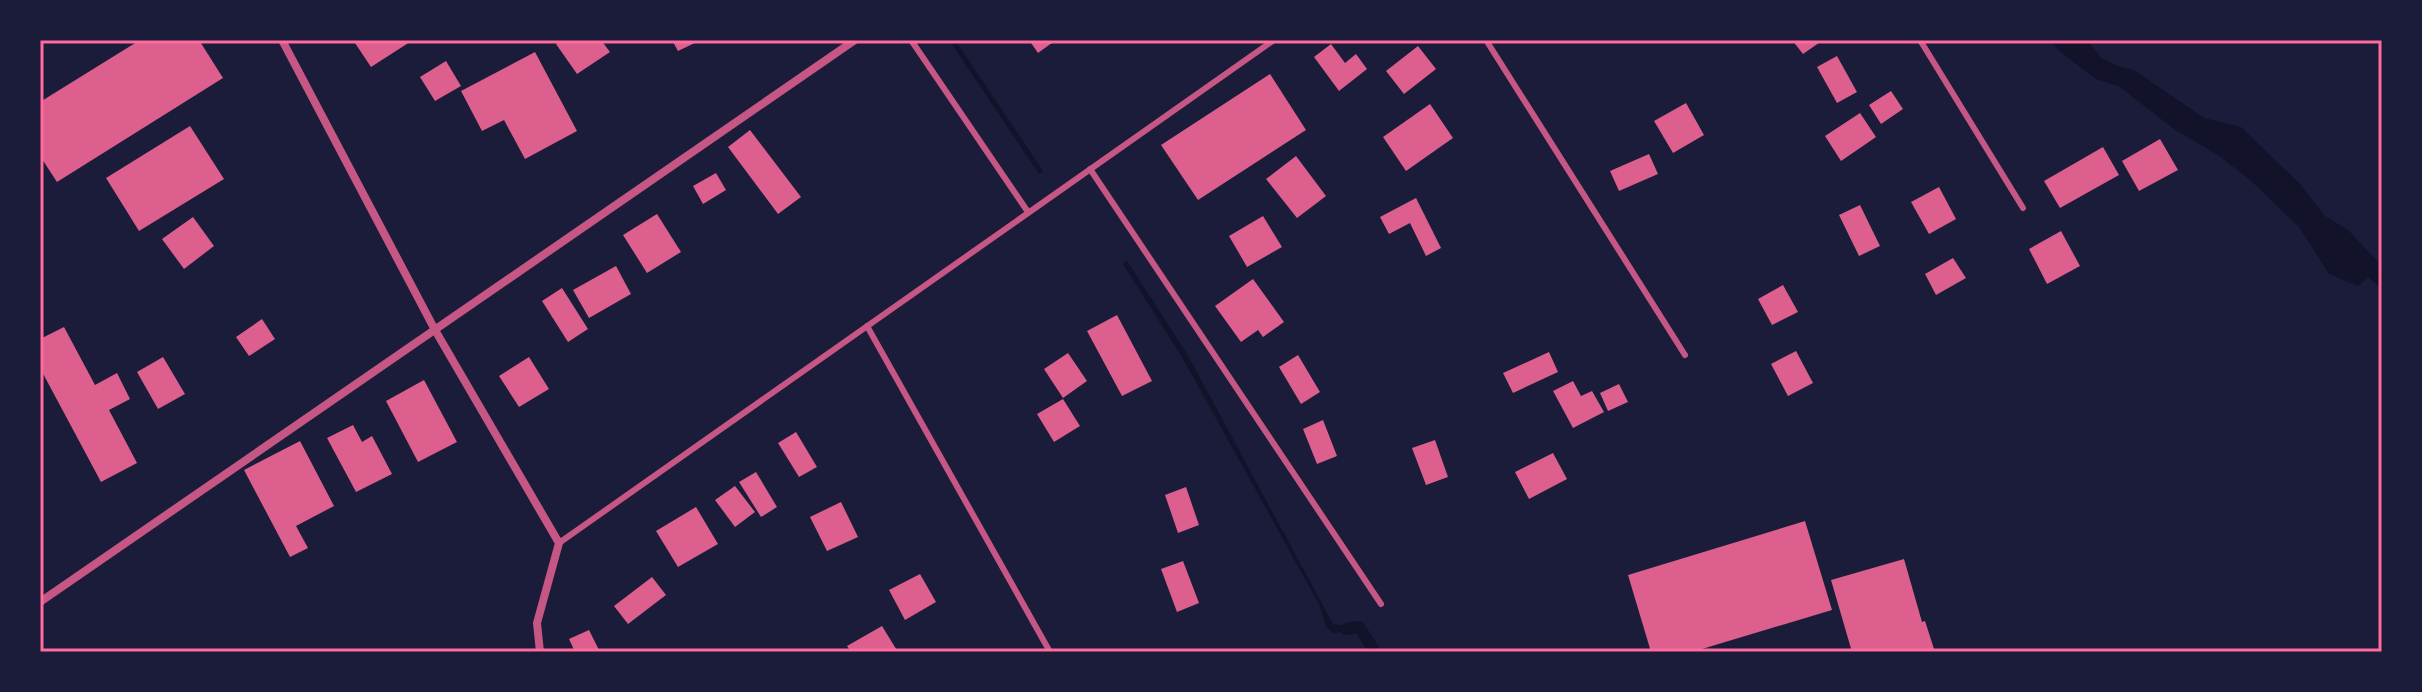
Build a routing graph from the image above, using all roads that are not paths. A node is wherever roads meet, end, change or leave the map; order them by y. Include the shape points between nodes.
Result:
1 (282, 40) edge
2 (855, 40) edge
3 (911, 40) edge
4 (1274, 40) edge
5 (1486, 40) edge
6 (1920, 40) edge
7 (1090, 169) junction
8 (2023, 208) dead end
9 (1028, 212) junction
10 (867, 326) junction
11 (435, 330) junction
12 (1685, 355) dead end
13 (559, 543) junction
14 (40, 602) edge
15 (1381, 604) dead end
16 (540, 652) edge
17 (1050, 652) edge

1 - 11 street
2 - 11 street
3 - 9 lane
4 - 7 lane
5 - 12 lane
6 - 8 lane
7 - 9 lane
7 - 15 lane
9 - 10 lane
10 - 13 lane
10 - 17 lane
11 - 13 street
11 - 14 street
13 - 16 street via 537,623

